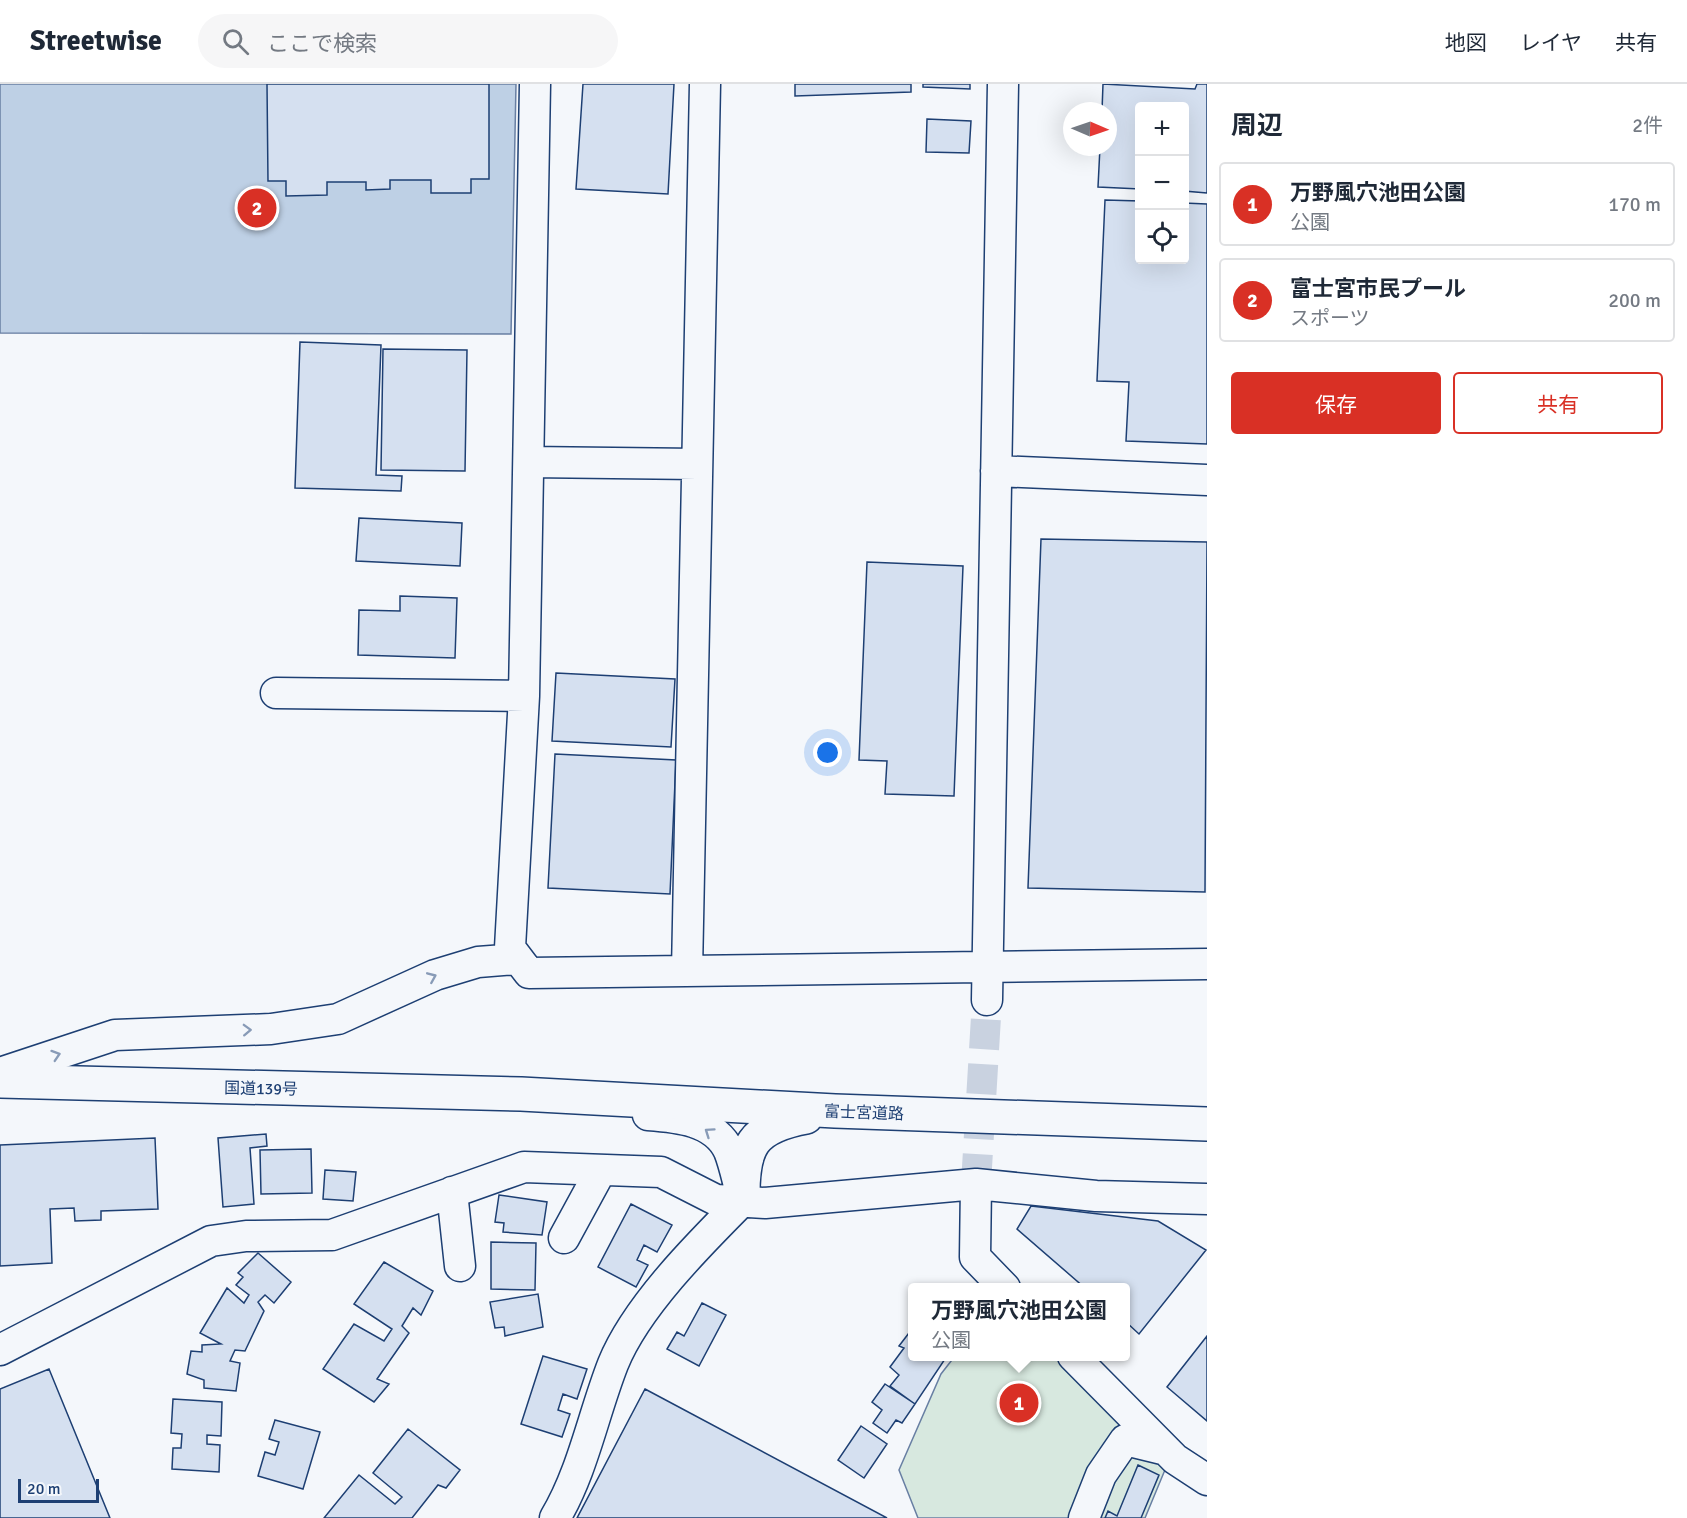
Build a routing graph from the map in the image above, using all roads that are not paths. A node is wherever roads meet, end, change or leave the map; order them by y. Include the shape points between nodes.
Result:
1 (535, 84) edge
2 (705, 84) edge
3 (1003, 84) edge
4 (529, 462) junction
5 (698, 464) junction
6 (996, 471) junction
7 (1207, 480) edge
8 (276, 693) dead end
9 (524, 696) junction
10 (517, 959) junction
11 (1207, 964) edge
12 (987, 967) junction
13 (687, 971) junction
14 (987, 1000) tunnel mouth
15 (0, 1073) edge
16 (0, 1081) edge
17 (521, 1094) junction
18 (835, 1112) junction
19 (1207, 1124) edge
20 (601, 1170) junction
21 (976, 1184) junction
22 (452, 1192) junction
23 (1207, 1199) edge
24 (743, 1200) junction
25 (564, 1238) dead end
26 (460, 1266) dead end
27 (1001, 1283) edge
28 (0, 1350) edge
29 (1078, 1361) edge
30 (1138, 1422) junction
31 (1166, 1450) junction
32 (1207, 1458) edge
33 (1207, 1480) edge
34 (555, 1518) edge
35 (1084, 1518) edge

1 - 4 street
2 - 5 street
3 - 6 street
4 - 5 street
4 - 9 street
5 - 13 street
6 - 7 street
6 - 12 street
8 - 9 street
9 - 10 street via 510,948
10 - 13 street via 529,973
15 -> 10 street via 115,1035 271,1029 338,1019 435,975 478,962
11 - 12 street
12 - 13 street
12 - 14 street
16 - 17 highway, 国道139号
17 - 18 highway, 富士宮道路
24 -> 17 street via 728,1149 711,1131 686,1118 561,1106
18 - 19 highway, 富士宮道路
18 - 24 highway via 767,1127 755,1140 742,1171
20 - 22 street via 524,1167
20 - 24 street via 661,1172 716,1200
20 - 25 street
21 - 23 street via 1095,1196
21 - 24 street via 765,1203
21 - 27 street via 975,1257
22 - 26 street
22 - 28 street via 332,1235 246,1236 211,1241
24 - 34 street via 636,1321 614,1363 567,1497
29 - 30 street
30 - 31 street
30 - 32 street
31 - 33 street
31 - 35 street via 1125,1440 1101,1475

